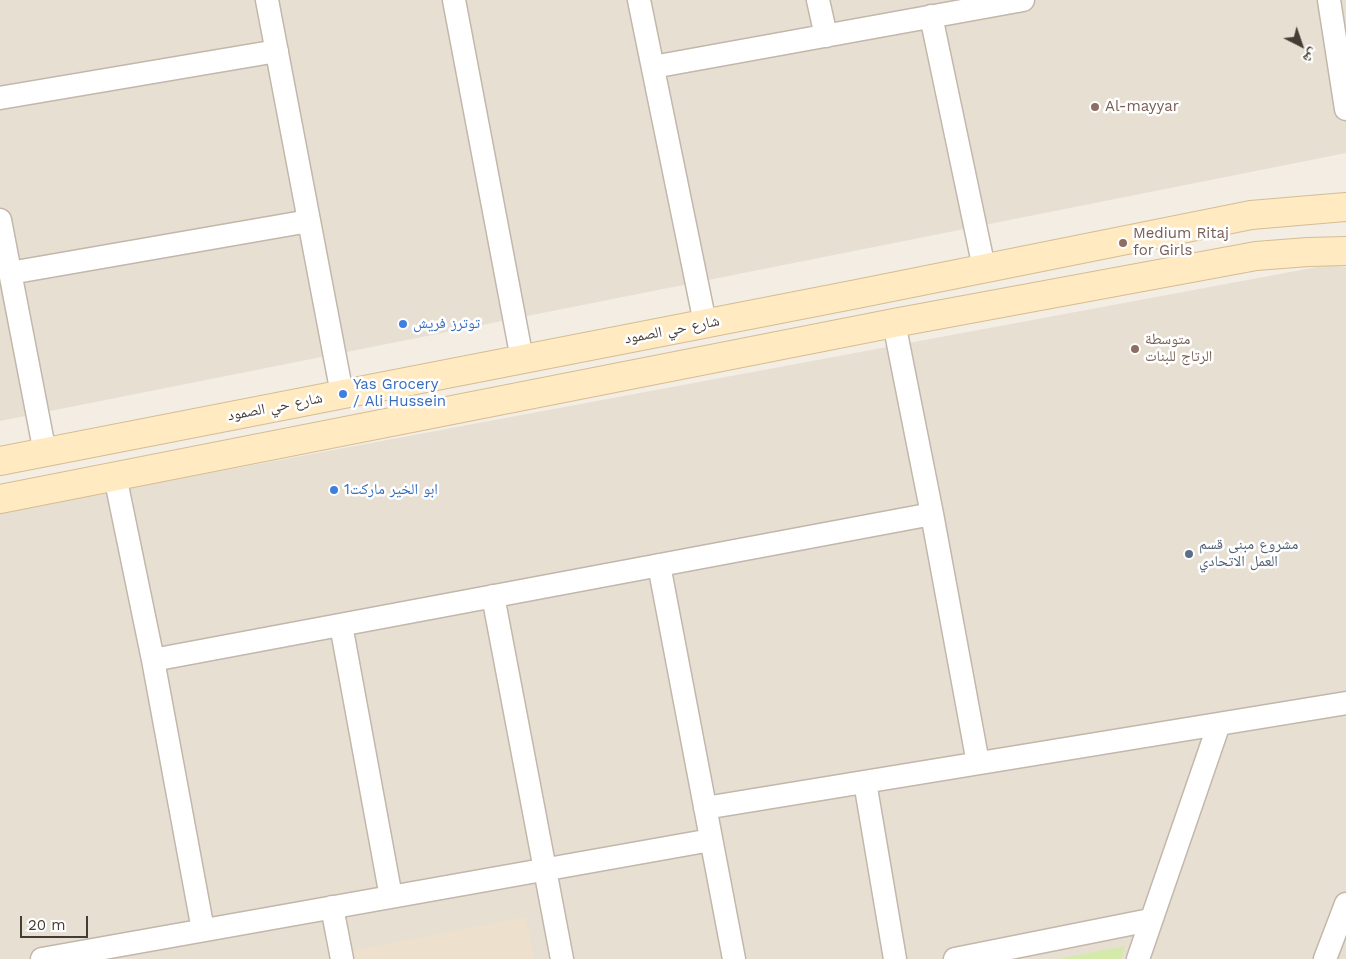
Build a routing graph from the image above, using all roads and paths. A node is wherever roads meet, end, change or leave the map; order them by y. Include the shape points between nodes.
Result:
1 (267, 0) edge
2 (454, 0) edge
3 (639, 0) edge
4 (818, 0) edge
5 (1024, 0) edge
6 (1329, 0) edge
7 (987, 3) edge
8 (931, 16) junction
9 (826, 36) junction
10 (277, 51) junction
11 (652, 67) junction
12 (0, 98) edge
13 (1346, 109) edge
14 (1346, 207) edge
15 (0, 220) edge
16 (309, 221) junction
17 (1346, 251) edge
18 (984, 268) junction
19 (10, 272) junction
20 (857, 294) junction
21 (8, 300) edge
22 (797, 305) junction
23 (705, 323) junction
24 (894, 323) junction
25 (860, 330) junction
26 (798, 342) junction
27 (522, 359) junction
28 (342, 394) junction
29 (45, 453) junction
30 (0, 461) edge
31 (115, 476) junction
32 (0, 499) edge
33 (932, 514) junction
34 (659, 565) junction
35 (493, 596) junction
36 (341, 625) junction
37 (154, 660) junction
38 (1346, 703) edge
39 (1220, 724) junction
40 (978, 763) junction
41 (865, 782) junction
42 (705, 808) junction
43 (712, 840) junction
44 (545, 870) junction
45 (391, 897) junction
46 (1346, 904) edge
47 (332, 908) junction
48 (1150, 920) junction
49 (203, 930) junction
50 (42, 959) edge
51 (342, 959) edge
52 (562, 959) edge
53 (734, 959) edge
54 (895, 959) edge
55 (955, 959) edge
56 (1138, 959) edge
57 (1325, 959) edge

1 - 10 street
2 - 27 street
3 - 11 street
4 - 9 street
5 - 7 street
6 - 13 street
7 - 8 street
8 - 9 street
8 - 18 street
9 - 11 street
10 - 12 street
10 - 16 street
11 - 23 street
14 - 18 street, شارع حي الصمود via 1251,215
15 - 19 street
16 - 19 street
16 - 28 street
17 - 24 street via 1256,256
18 - 20 street, شارع حي الصمود
19 - 21 street
20 - 22 street, شارع حي الصمود
20 - 25 street via 851,312
21 - 29 street
22 - 23 street, شارع حي الصمود
22 - 26 street via 805,319 803,335
23 - 27 street, شارع حي الصمود
24 - 25 street
24 - 33 street
25 - 26 street
26 - 31 street
27 - 28 street, شارع حي الصمود
28 - 29 street, شارع حي الصمود
29 - 30 street, شارع حي الصمود
31 - 32 street
31 - 37 street
33 - 34 street
33 - 40 street
34 - 35 street
34 - 42 street
35 - 36 street
35 - 44 street
36 - 37 street
36 - 45 street
37 - 49 street
38 - 39 street
39 - 40 street
39 - 48 street
40 - 41 street
41 - 42 street
41 - 54 street
42 - 43 street
43 - 44 street
43 - 53 street
44 - 45 street
44 - 52 street
45 - 47 street
46 - 57 street
47 - 49 street
47 - 51 street
48 - 55 street
48 - 56 street
49 - 50 street

